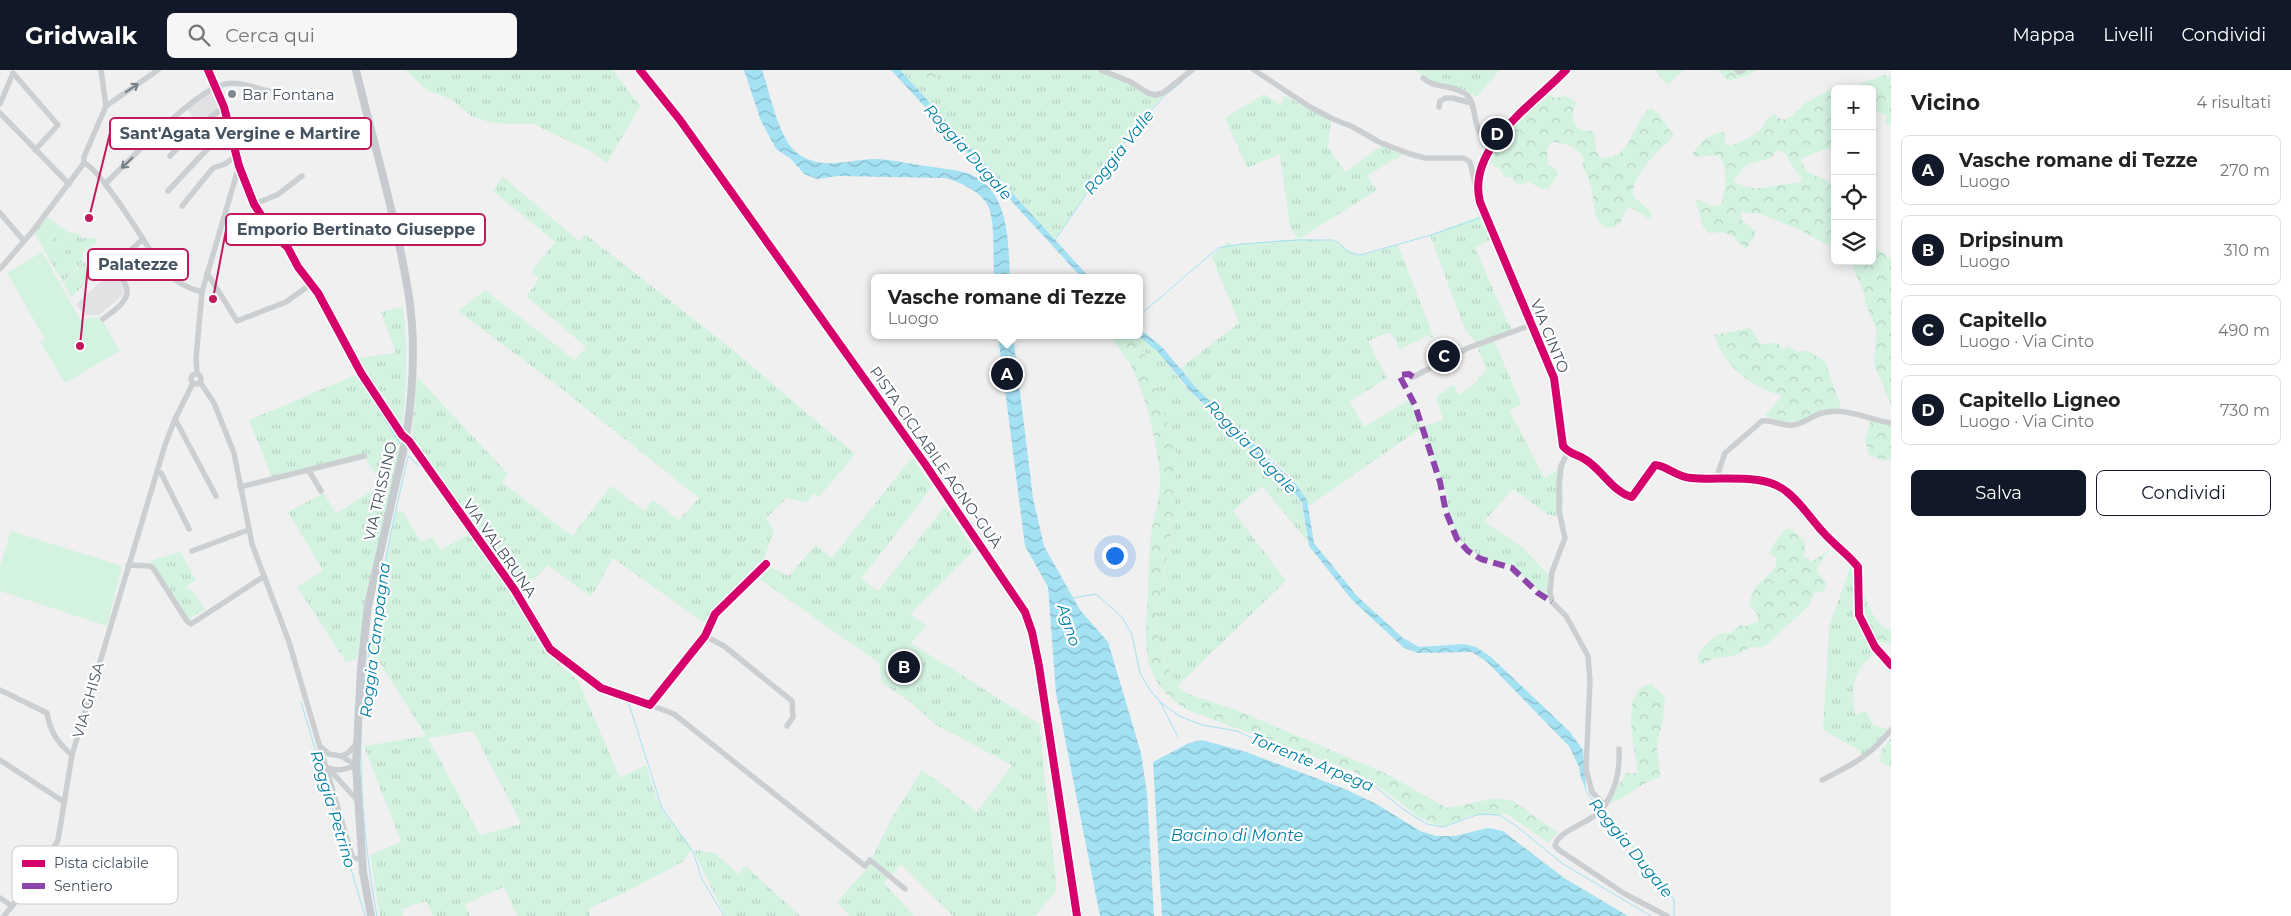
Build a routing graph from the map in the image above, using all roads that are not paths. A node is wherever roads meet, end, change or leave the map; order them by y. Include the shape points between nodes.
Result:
1 (101, 70) edge
2 (158, 70) edge
3 (208, 70) edge
4 (356, 70) edge
5 (1101, 70) edge
6 (1192, 70) edge
7 (1254, 70) edge
8 (1566, 70) edge
9 (1737, 70) edge
10 (1743, 70) edge
11 (12, 71) edge
12 (1423, 78) dead end
13 (216, 86) junction
14 (269, 90) dead end
15 (1471, 103) junction
16 (0, 104) edge
17 (106, 106) junction
18 (224, 107) junction
19 (1439, 107) dead end
20 (0, 113) edge
21 (231, 130) junction
22 (1492, 148) junction
23 (35, 150) junction
24 (236, 155) junction
25 (170, 156) dead end
26 (84, 163) junction
27 (239, 166) junction
28 (302, 176) dead end
29 (68, 184) junction
30 (105, 184) junction
31 (1477, 186) junction
32 (168, 191) dead end
33 (254, 204) junction
34 (182, 206) dead end
35 (0, 213) edge
36 (335, 236) dead end
37 (143, 239) junction
38 (24, 241) junction
39 (284, 244) junction
40 (0, 269) edge
41 (207, 273) junction
42 (311, 284) junction
43 (202, 292) junction
44 (103, 319) dead end
45 (1531, 325) junction
46 (197, 374) junction
47 (1413, 377) dead end
48 (200, 382) junction
49 (194, 383) junction
50 (175, 420) junction
51 (1891, 423) edge
52 (406, 438) junction
53 (1568, 452) junction
54 (364, 456) dead end
55 (309, 471) junction
56 (157, 472) junction
57 (1716, 479) junction
58 (240, 486) junction
59 (321, 491) dead end
60 (216, 496) dead end
61 (189, 529) dead end
62 (248, 530) junction
63 (192, 551) dead end
64 (766, 564) dead end
65 (128, 565) junction
66 (263, 576) junction
67 (705, 636) junction
68 (1891, 665) edge
69 (0, 690) edge
70 (650, 705) junction
71 (787, 726) dead end
72 (1891, 730) edge
73 (357, 743) junction
74 (319, 745) junction
75 (1619, 749) dead end
76 (72, 755) junction
77 (341, 756) junction
78 (0, 760) edge
79 (356, 765) junction
80 (327, 767) junction
81 (1822, 780) dead end
82 (65, 800) junction
83 (359, 802) junction
84 (1602, 809) junction
85 (55, 846) edge
86 (362, 858) junction
87 (905, 889) dead end
88 (0, 898) edge
89 (12, 906) joint
90 (4, 916) edge
91 (372, 916) edge
92 (1667, 916) edge

1 - 17 street
17 -> 2 street
3 - 13 street, VIA VALBRUNA
4 - 52 main road, VIA TRISSINO via 409,298 413,354
5 - 6 street via 1155,95 1163,93
7 - 31 street, VIA CINTO via 1310,107 1389,146 1425,158 1464,158 1470,162
8 - 22 street via 1512,120
9 - 10 street
11 - 16 street
11 - 23 street via 58,125
12 - 15 street via 1428,83 1459,91
13 - 14 street via 246,83
13 - 18 street, VIA VALBRUNA
13 -> 30 street via 179,114
15 - 19 street via 1446,98 1440,101
15 - 22 street via 1478,129
17 - 26 street
18 - 21 street, VIA VALBRUNA
18 - 25 street
20 - 23 street
21 - 24 street, VIA VALBRUNA
21 - 32 street via 212,144
22 - 31 street
23 - 29 street
24 - 27 street, VIA VALBRUNA
24 - 34 street via 213,168
26 - 29 street
26 - 30 street via 92,167
27 - 33 street, VIA VALBRUNA
27 - 41 street
28 - 33 street via 277,195
29 - 38 street
30 - 37 street
31 - 45 street, VIA CINTO via 1480,202
33 - 39 street, VIA VALBRUNA via 271,231
35 - 38 street
36 - 39 street via 327,227 316,224
37 - 43 street via 179,284
37 - 44 street via 114,265 128,294
38 - 40 street
39 - 42 street, VIA VALBRUNA
41 - 42 street via 237,321 286,302
41 - 43 street
42 - 52 street, VIA VALBRUNA via 361,373
43 - 46 street
45 - 47 street, VIA CINTO via 1468,348
45 - 53 street, VIA CINTO via 1556,386 1563,446
46 - 48 street via 201,376
46 - 49 street, VIA GHISA via 192,377
48 - 49 street
48 - 58 street via 214,403 229,437
49 - 50 street, VIA GHISA
50 - 56 street, VIA GHISA
50 - 60 street
51 - 57 street via 1846,412 1820,414 1791,426 1762,420 1725,453
52 - 70 street, VIA VALBRUNA via 514,589 550,649 601,688
52 - 73 main road, VIA TRISSINO via 368,606
53 - 57 street via 1592,463 1621,492 1632,497 1655,465 1679,476
53 - 84 street via 1561,466 1559,483 1559,511 1565,538 1552,572 1550,592 1552,602 1566,616 1588,656 1586,769 1592,792
54 - 55 street
55 - 58 street
55 - 59 street
56 - 61 street via 161,473
56 - 65 street, VIA GHISA
57 - 68 street via 1744,478 1776,485 1794,498 1858,567 1859,615 1874,647
58 - 62 street
62 - 63 street
62 - 66 street
64 - 67 street via 715,614
65 - 66 street via 150,566 191,624
65 - 76 street, VIA GHISA
66 - 74 street via 283,623
67 - 70 street
67 - 71 street via 724,646 792,701 793,716
69 - 76 street via 47,713 54,737
70 - 87 street, VIA VALBRUNA via 674,714 865,866 870,860
72 - 81 street via 1860,761
73 - 77 street
73 - 79 main road, VIA TRISSINO
74 - 77 street via 329,754
74 - 80 street
75 - 84 street via 1620,769
76 - 82 street, VIA GHISA
77 - 79 street
78 - 82 street via 60,800
79 - 80 street via 337,771
79 - 83 main road, VIA TRISSINO
80 - 83 street
80 - 86 street via 353,859
82 - 85 street, VIA GHISA via 61,831
83 - 86 main road, VIA TRISSINO
84 - 92 street via 1556,840 1557,848 1625,894
86 - 91 main road, VIA TRISSINO
88 - 89 street
89 - 90 street, VIA GHISA

